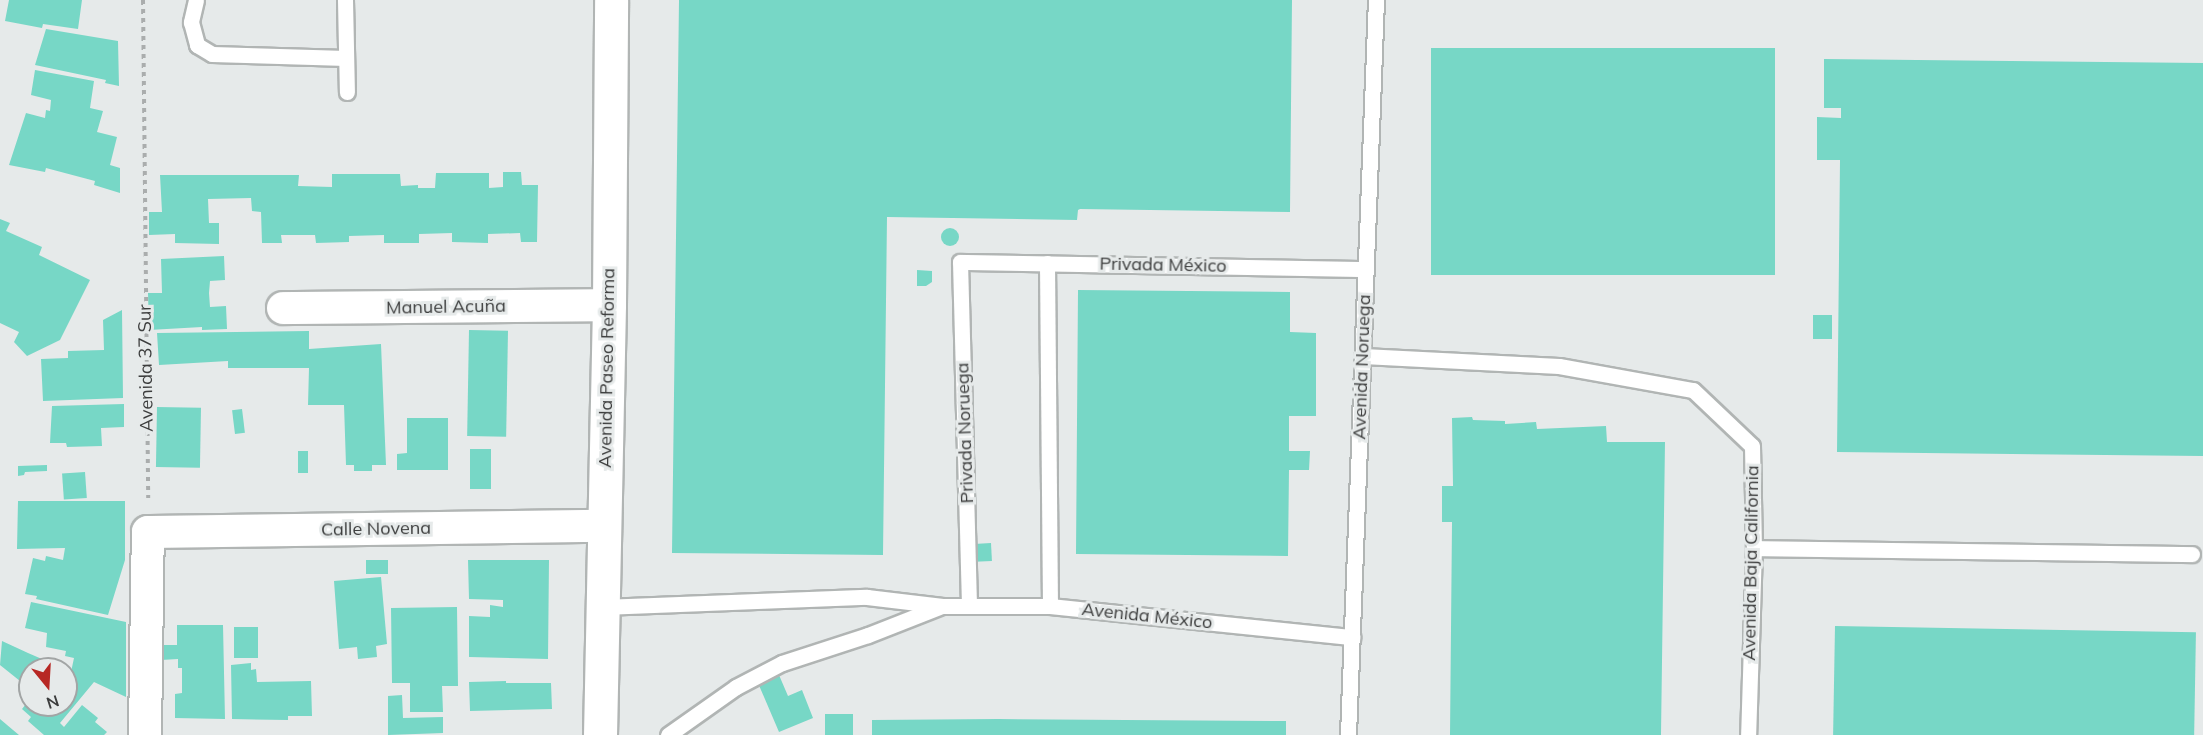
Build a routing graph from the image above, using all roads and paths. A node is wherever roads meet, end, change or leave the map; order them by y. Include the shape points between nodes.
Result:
1 (143, 0) edge
2 (196, 0) edge
3 (345, 0) edge
4 (611, 0) edge
5 (1376, 0) edge
6 (346, 58) junction
7 (346, 92) dead end
8 (960, 262) joint
9 (1047, 263) junction
10 (1366, 269) junction
11 (609, 305) junction
12 (283, 308) dead end
13 (1362, 356) junction
14 (604, 526) junction
15 (148, 532) junction
16 (1754, 548) junction
17 (2192, 554) dead end
18 (969, 605) junction
19 (942, 606) junction
20 (1050, 606) junction
21 (602, 607) junction
22 (1352, 637) junction
23 (145, 735) edge
24 (600, 735) edge
25 (668, 735) edge
26 (1348, 735) edge
27 (1748, 735) edge

1 - 15 path, Avenida 37 Sur
2 - 6 lane via 191,22 197,45 212,54
3 - 6 lane
4 - 11 main road, Avenida Paseo Reforma
5 - 10 lane, Avenida Noruega
6 - 7 lane
8 - 9 lane, Privada México
8 - 18 lane, Privada Noruega
9 - 10 lane, Privada México
9 - 20 lane
10 - 13 lane, Avenida Noruega
11 - 12 street, Manuel Acuña
11 - 14 main road, Avenida Paseo Reforma
13 - 16 lane, Avenida Baja California via 1559,366 1693,390 1752,446
13 - 22 lane, Avenida Noruega
14 - 15 street, Calle Novena
14 - 21 main road, Avenida Paseo Reforma
15 - 23 street
16 - 17 lane
16 - 27 lane, Avenida Baja California
18 - 19 lane, Avenida México
18 - 20 lane, Avenida México
19 - 21 lane, Avenida México via 867,597
19 - 25 lane, Avenida México via 782,663 736,687
20 - 22 lane, Avenida México
21 - 24 main road, Avenida Paseo Reforma
22 - 26 lane, Avenida Noruega

